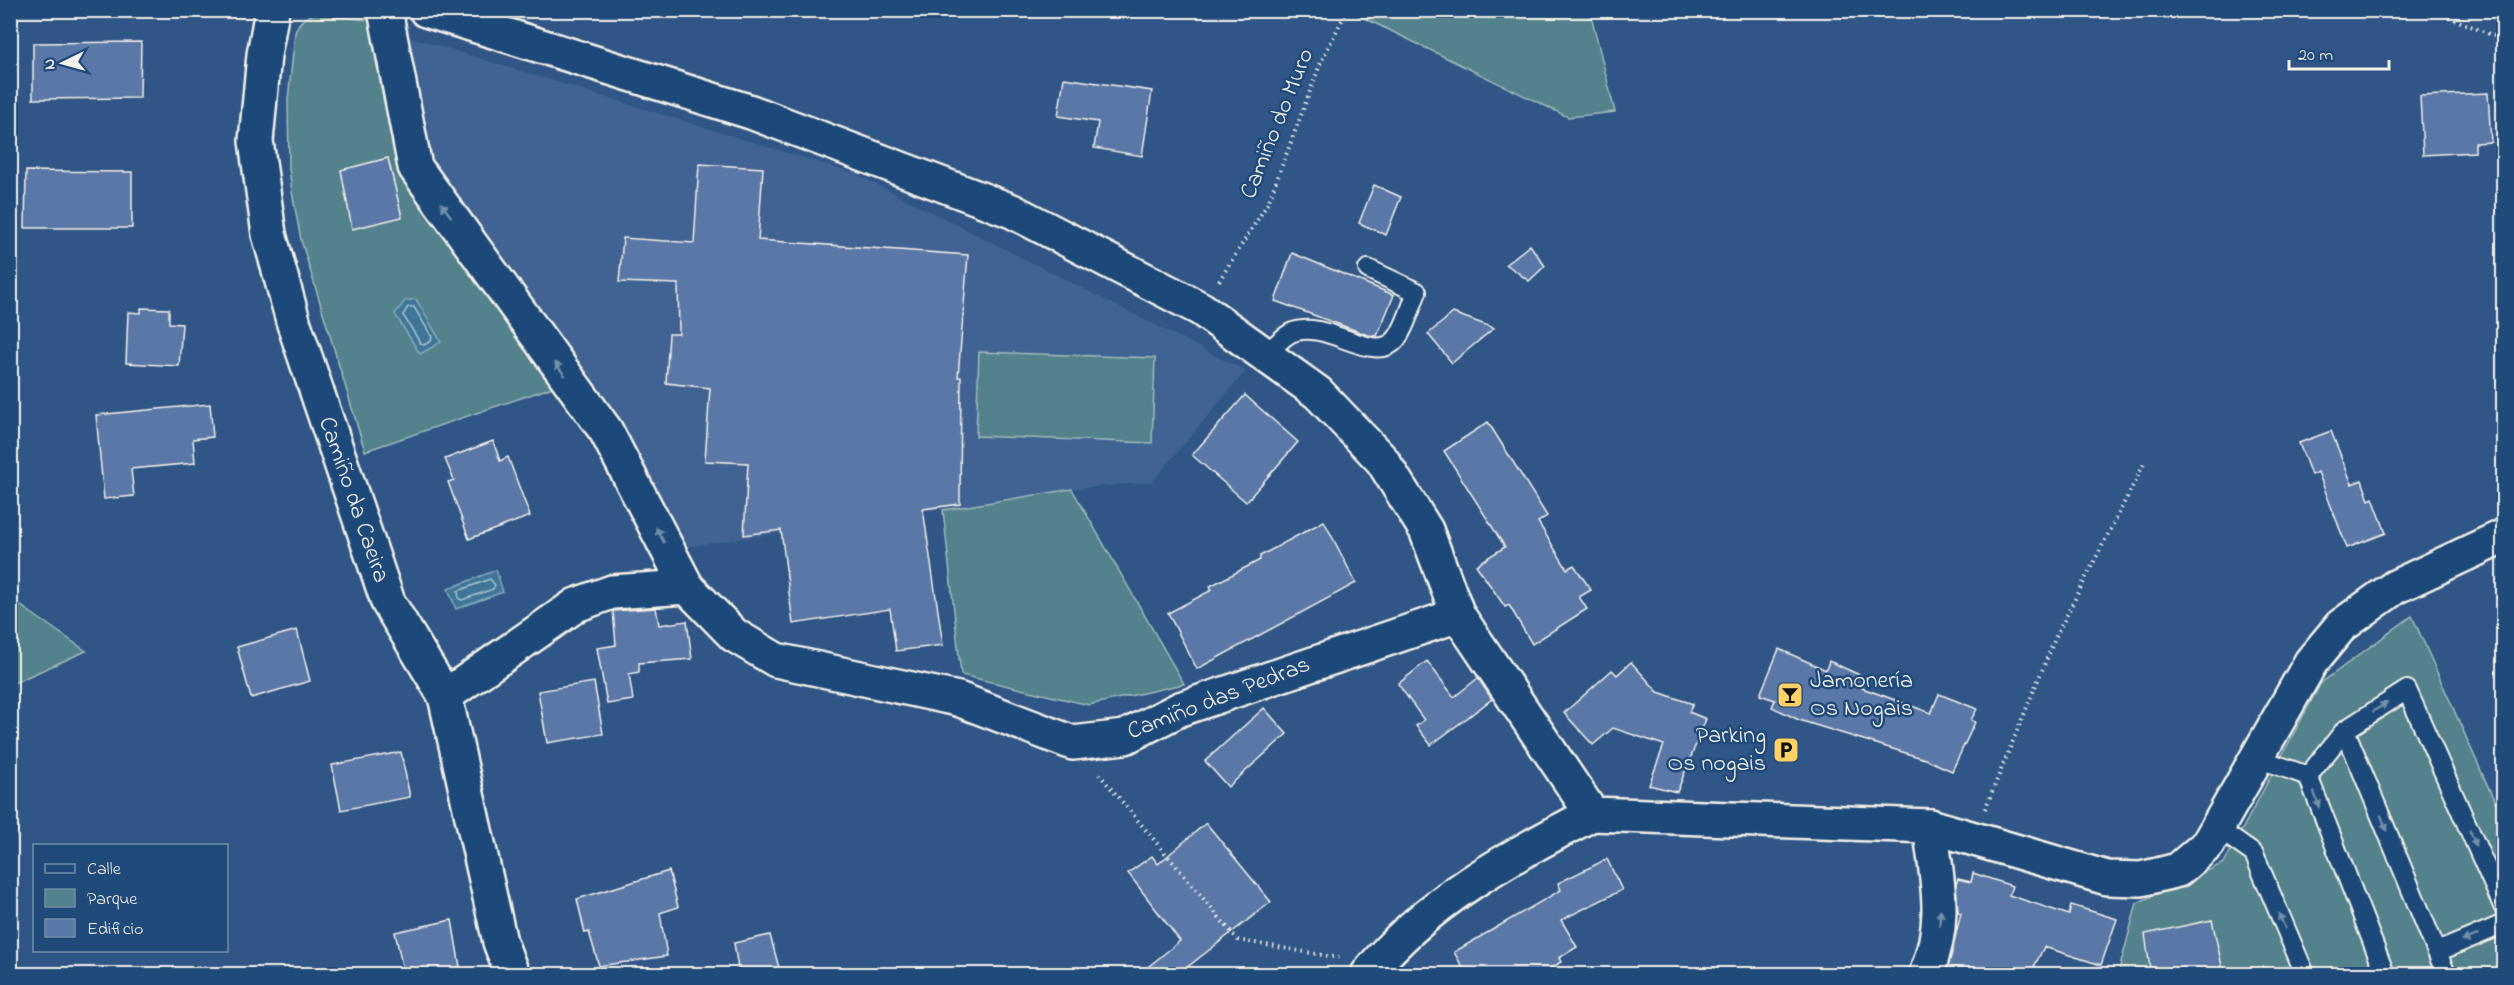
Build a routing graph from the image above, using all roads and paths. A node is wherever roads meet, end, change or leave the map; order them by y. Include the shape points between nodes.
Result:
1 (272, 10) edge
2 (385, 10) edge
3 (426, 10) edge
4 (1347, 10) edge
5 (2432, 10) edge
6 (2504, 40) edge
7 (1368, 269) dead end
8 (1201, 309) junction
9 (1265, 355) junction
10 (2144, 464) dead end
11 (2504, 536) edge
12 (687, 587) junction
13 (1458, 615) junction
14 (445, 696) junction
15 (2345, 730) junction
16 (1073, 743) junction
17 (2257, 758) junction
18 (2308, 776) junction
19 (1592, 814) junction
20 (1930, 825) junction
21 (2217, 828) junction
22 (1972, 839) junction
23 (2504, 908) edge
24 (2504, 924) edge
25 (2437, 952) junction
26 (1372, 970) edge
27 (512, 975) edge
28 (1926, 975) edge
29 (2305, 975) edge
30 (2385, 975) edge
31 (2446, 975) edge

1 - 14 street, Camiño da Caeira via 256,141 269,234 294,324 388,602
12 -> 2 street, Camiño das Pedras via 606,431 415,167
3 - 8 street via 751,112 1001,207
4 - 8 path, Camiño do Muro via 1322,62 1268,203
5 - 6 path
7 - 9 lane via 1418,292 1397,339 1385,348 1372,349 1321,330 1293,332
8 - 9 street
9 - 13 street via 1318,393 1382,460 1426,530
10 - 22 path via 2057,634
11 - 17 street via 2395,587 2341,627 2311,662
12 - 14 street via 612,592 576,605
12 - 16 street, Camiño das Pedras via 734,635 776,660 958,699
13 - 16 street, Camiño das Pedras via 1180,709 1125,736
13 - 19 street
14 - 27 street, Camiño da Caeira via 500,942
15 - 18 lane
15 -> 23 lane via 2407,690
15 -> 25 lane
16 - 26 path via 1238,940
17 - 18 lane
17 - 21 street
18 -> 30 lane
19 - 20 street
19 - 26 street via 1502,862 1424,916
20 - 22 street
28 -> 20 street via 1936,952 1941,912
21 - 22 street via 2208,844 2178,870 2141,879 2107,878
29 -> 21 lane via 2254,854
24 -> 25 lane
25 - 31 lane

